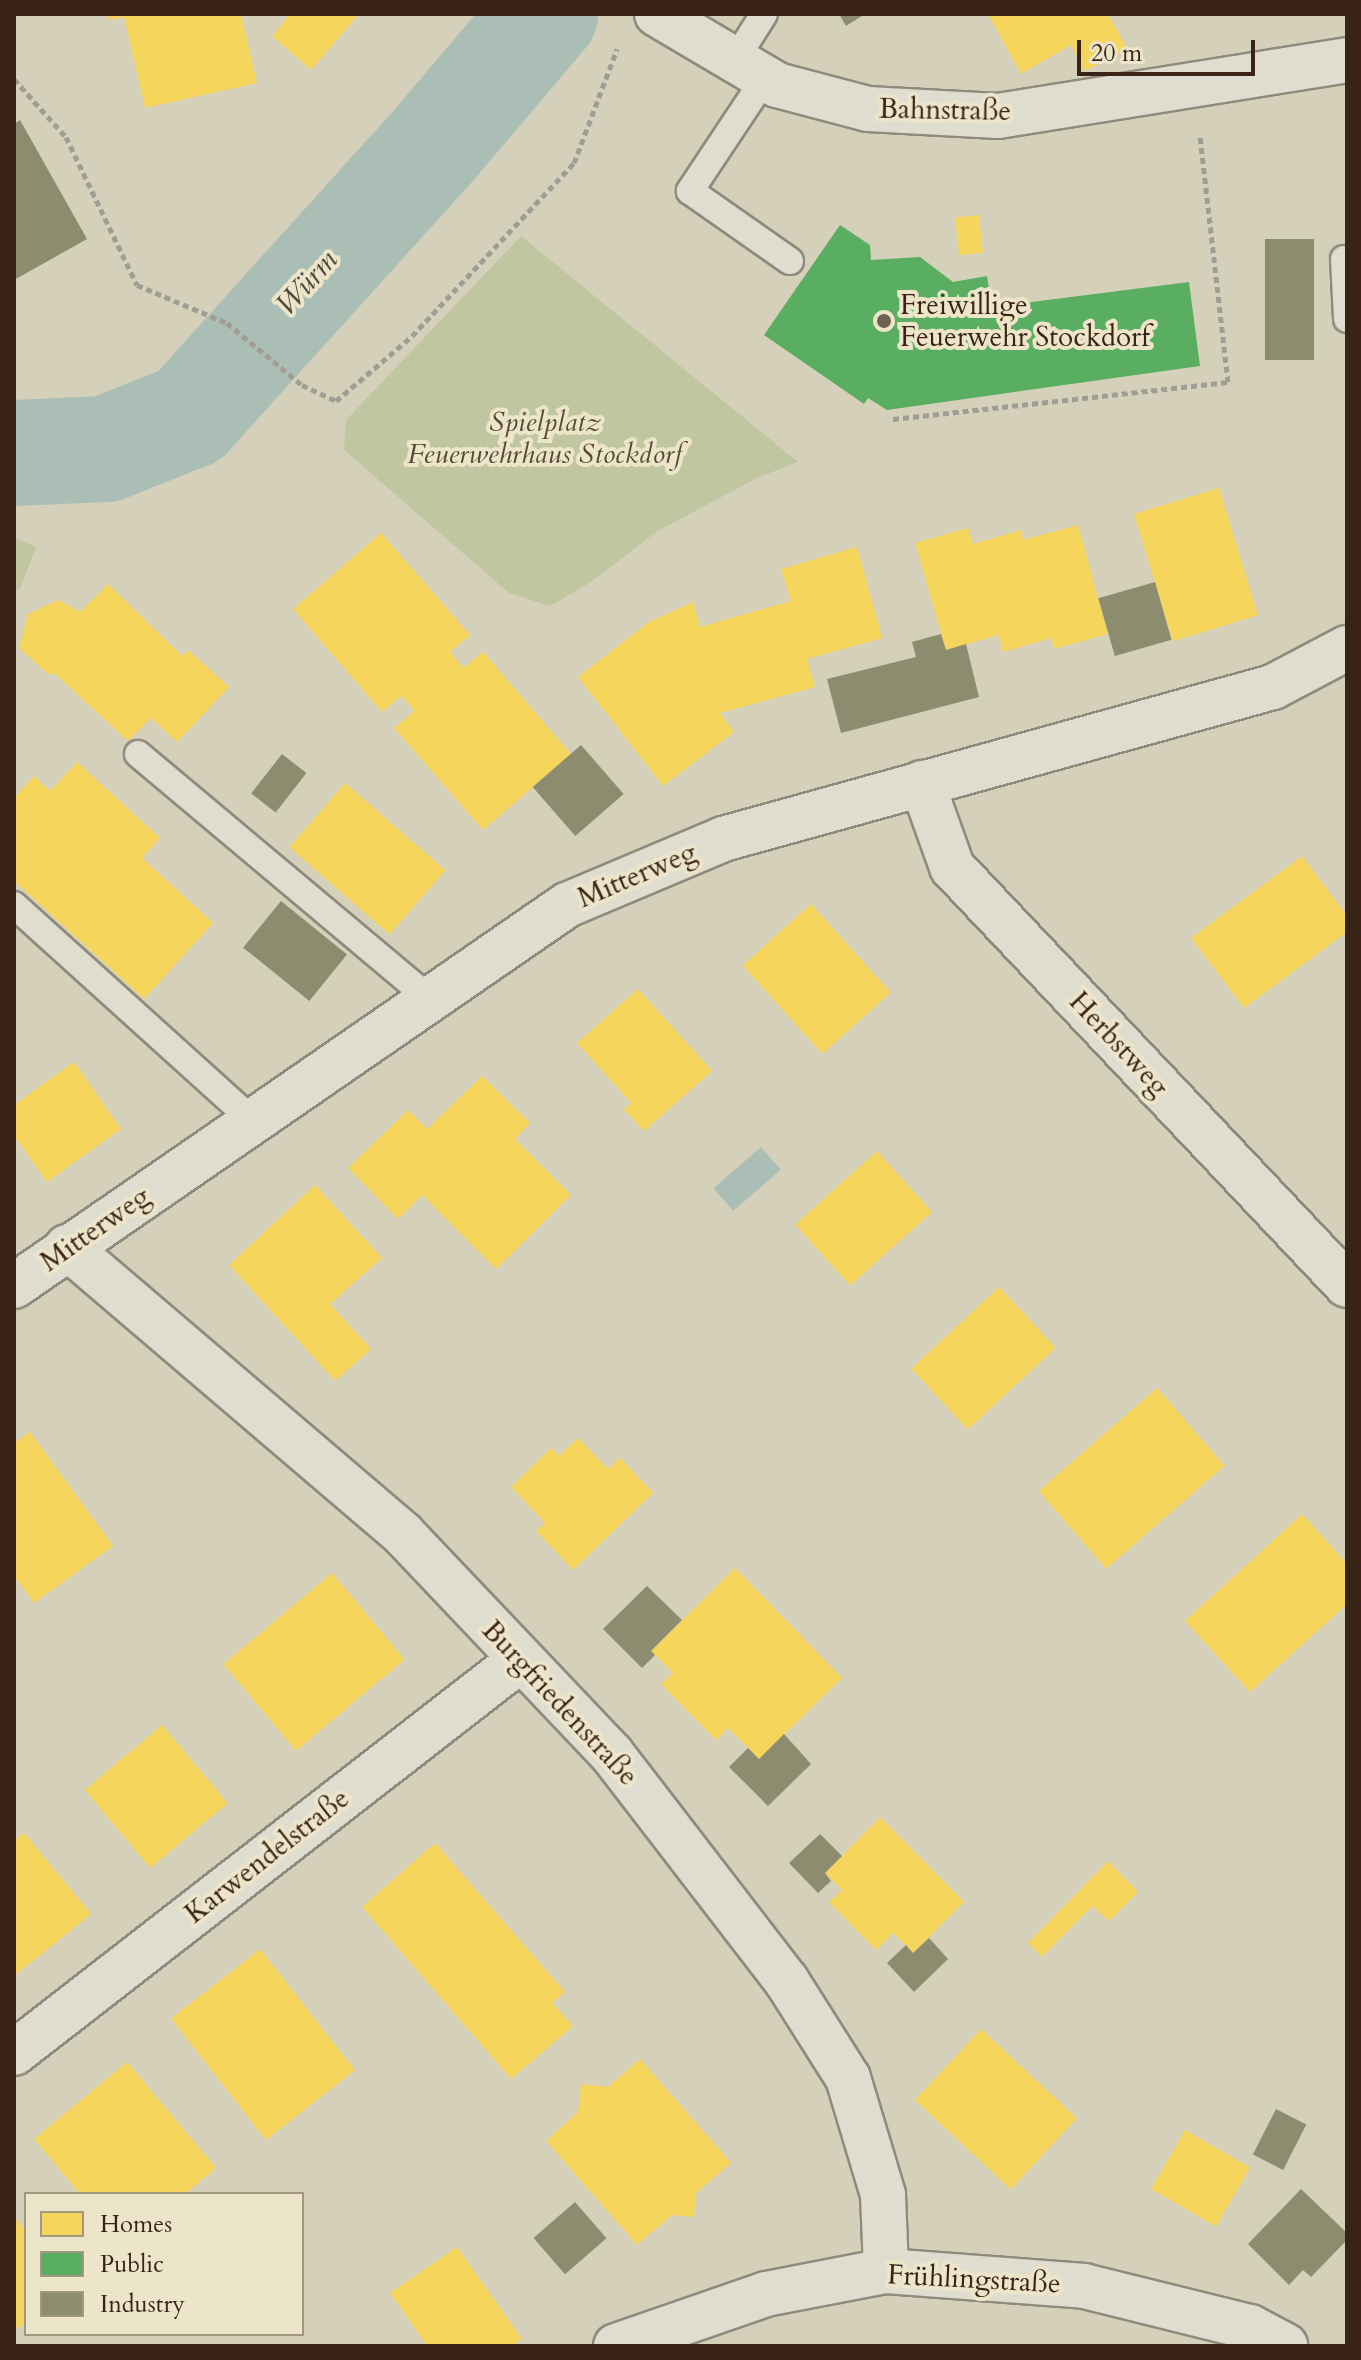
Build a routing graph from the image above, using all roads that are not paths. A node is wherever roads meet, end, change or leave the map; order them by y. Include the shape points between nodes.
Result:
1 (657, 14) edge
2 (764, 14) edge
3 (1347, 60) edge
4 (750, 69) junction
5 (1344, 259) dead end
6 (790, 261) dead end
7 (1347, 319) edge
8 (1347, 648) edge
9 (138, 754) dead end
10 (922, 783) junction
11 (14, 905) edge
12 (430, 999) junction
13 (252, 1120) junction
14 (67, 1247) junction
15 (16, 1280) edge
16 (1347, 1285) edge
17 (520, 1660) junction
18 (14, 2053) edge
19 (886, 2271) junction
20 (616, 2346) edge
21 (1285, 2346) edge

1 - 4 street, Bahnstraße
2 - 4 lane
3 - 4 street, Bahnstraße via 998,116 868,109
4 - 6 lane via 690,191
5 - 7 lane
8 - 10 street, Mitterweg via 1273,687
9 - 12 lane
10 - 12 street, Mitterweg via 723,839 567,905
10 - 16 street, Herbstweg via 952,867
11 - 13 lane
12 - 13 street, Mitterweg
13 - 14 street, Mitterweg
14 - 15 street, Mitterweg
14 - 17 street, Burgfriedenstraße via 403,1534
17 - 18 street, Karwendelstraße
17 - 19 street, Burgfriedenstraße via 611,1753 786,1980 848,2078 883,2195
19 - 20 street, Frühlingstraße via 766,2294
19 - 21 street, Frühlingstraße via 1084,2286 1250,2327

